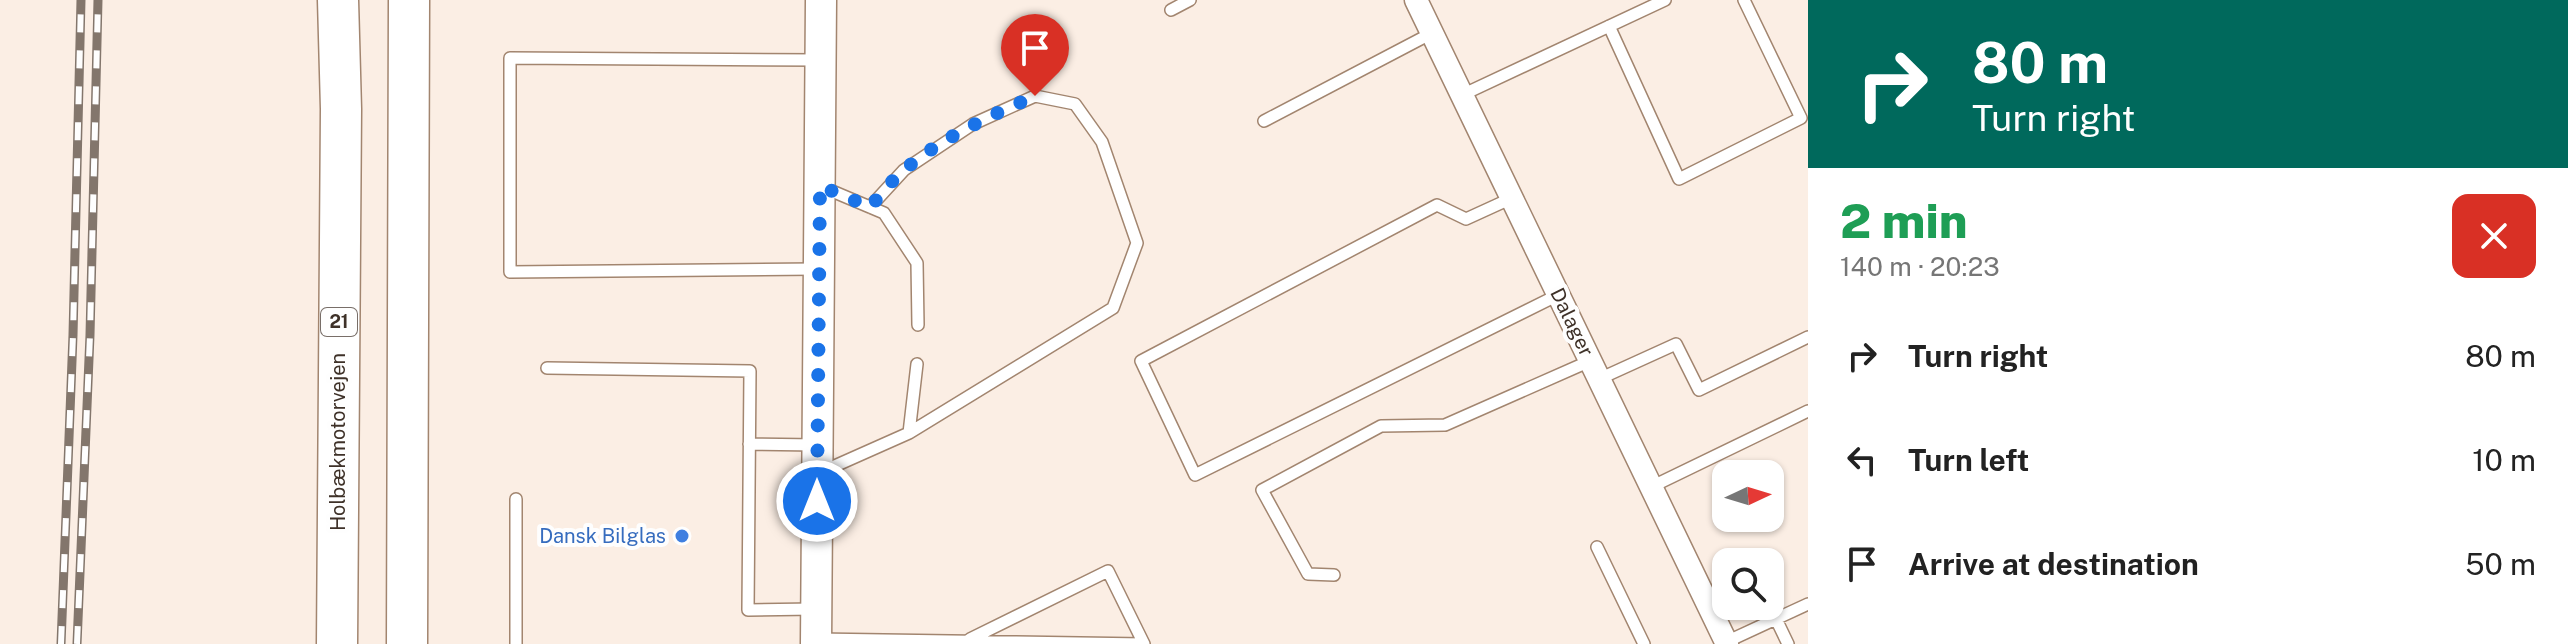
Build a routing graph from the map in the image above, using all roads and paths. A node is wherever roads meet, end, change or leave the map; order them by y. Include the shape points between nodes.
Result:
1 (338, 0) edge
2 (409, 0) edge
3 (821, 0) edge
4 (1190, 0) edge
5 (1416, 0) edge
6 (1665, 0) edge
7 (1744, 0) edge
8 (1171, 10) dead end
9 (1609, 26) junction
10 (1432, 33) junction
11 (821, 60) junction
12 (1462, 95) junction
13 (1264, 121) dead end
14 (820, 186) junction
15 (1512, 198) junction
16 (870, 207) junction
17 (819, 269) junction
18 (1558, 295) junction
19 (918, 325) dead end
20 (1808, 337) edge
21 (917, 364) dead end
22 (547, 368) dead end
23 (1595, 370) junction
24 (1808, 411) edge
25 (909, 433) junction
26 (749, 444) junction
27 (818, 460) junction
28 (1651, 487) junction
29 (516, 499) dead end
30 (1597, 547) dead end
31 (1334, 575) dead end
32 (1808, 604) edge
33 (1784, 615) edge
34 (1774, 620) edge
35 (1776, 620) edge
36 (817, 631) edge
37 (968, 642) edge
38 (1061, 643) edge
39 (1727, 643) edge
40 (337, 644) edge
41 (407, 644) edge
42 (516, 644) edge
43 (1144, 644) edge
44 (1644, 644) edge
45 (1788, 644) edge

1 - 40 highway, Holbækmotorvejen / 21
2 - 41 highway
3 - 11 street
4 - 8 lane
5 - 10 street, Dalager
6 - 9 lane
7 - 9 lane via 1801,118 1679,179
9 - 12 lane
10 - 12 street, Dalager
10 - 13 lane
11 - 14 street
11 - 17 lane via 510,58 510,272
12 - 15 street, Dalager
14 - 16 lane
14 - 17 street
15 - 18 street, Dalager
15 - 18 lane via 1466,219 1437,205 1141,361 1195,475
16 - 19 lane via 884,213 917,263
16 - 25 lane via 904,170 973,124 1035,96 1075,104 1102,142 1137,243 1113,308
17 - 27 street
18 - 23 street, Dalager
20 - 23 lane via 1699,390 1676,344
21 - 25 lane
22 - 26 lane via 750,371
23 - 28 street, Dalager
23 - 31 lane via 1445,425 1381,426 1262,490 1308,574
24 - 28 lane
25 - 27 lane
26 - 27 lane
26 - 36 lane via 748,610
27 - 36 street
28 - 39 street, Dalager
29 - 42 lane
30 - 44 lane
32 - 33 lane
34 - 39 lane
35 - 45 lane
36 - 37 lane
37 - 38 lane
37 - 43 lane via 1108,571
38 - 43 lane

